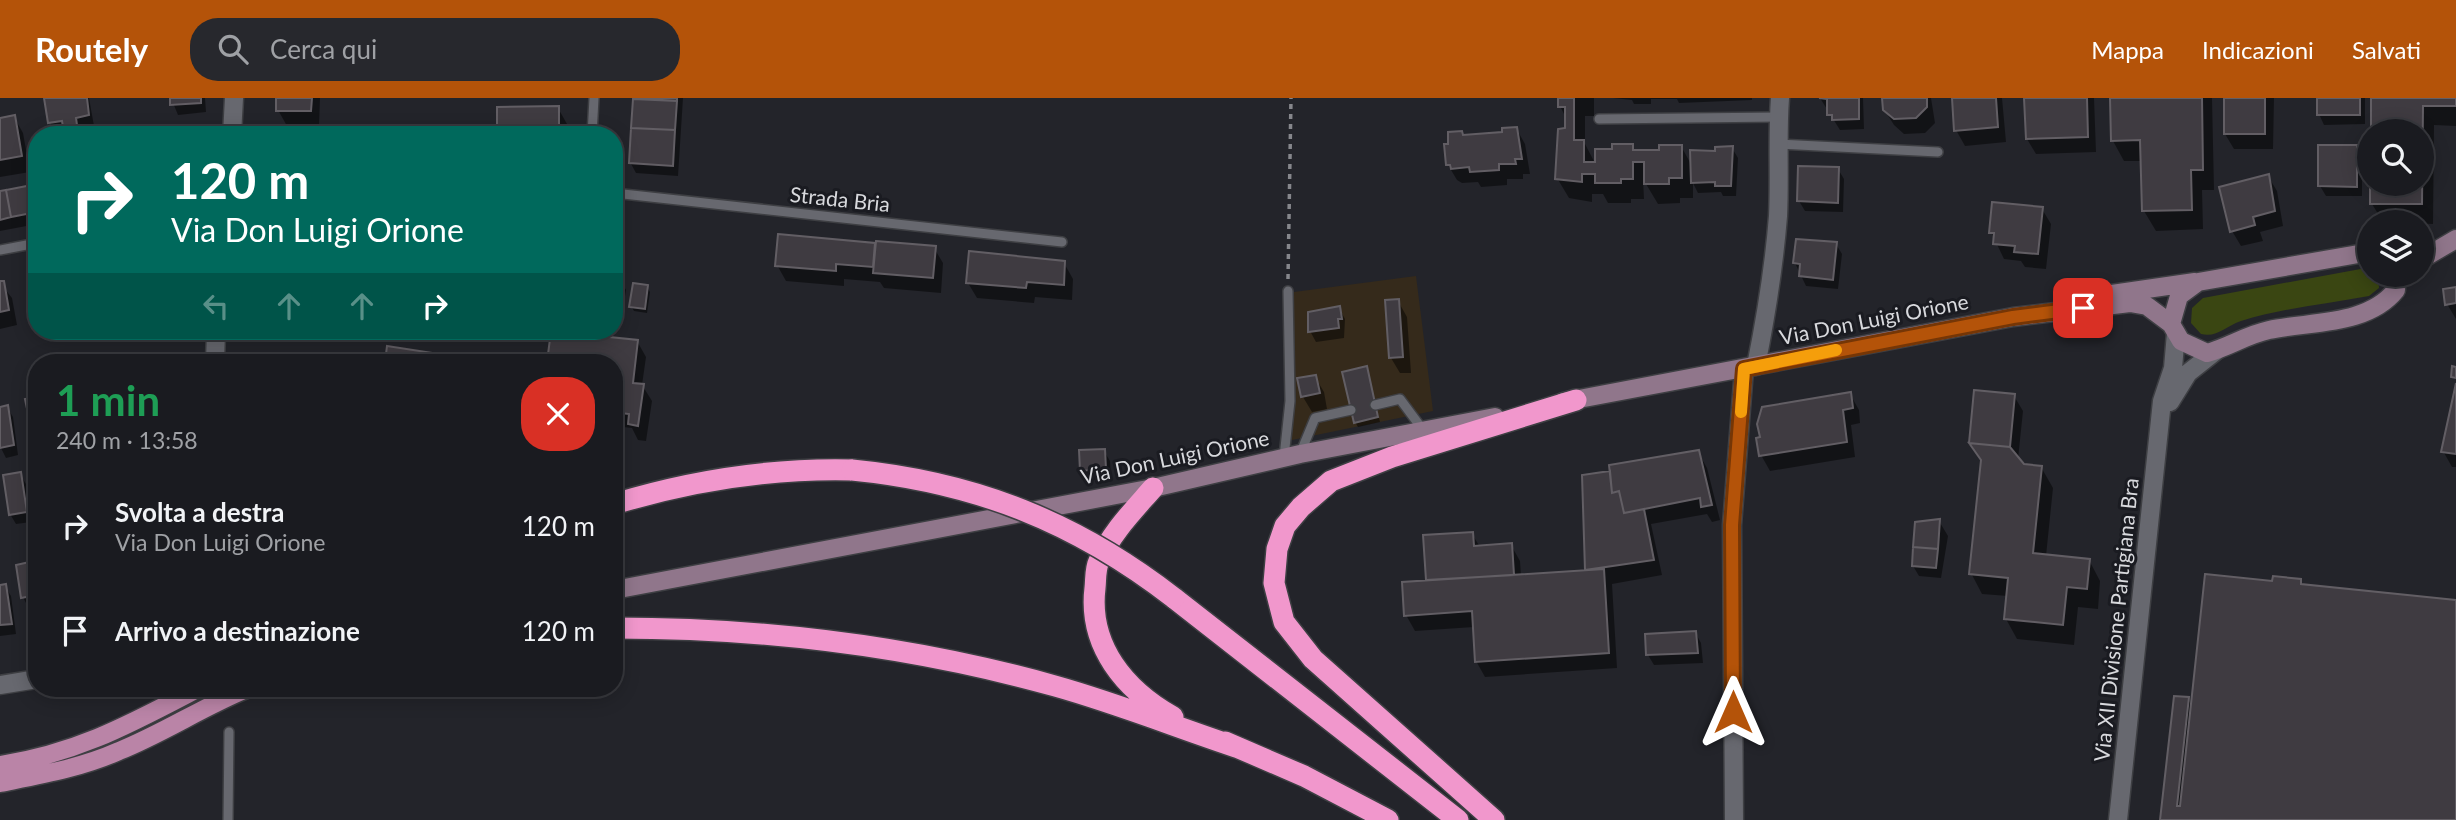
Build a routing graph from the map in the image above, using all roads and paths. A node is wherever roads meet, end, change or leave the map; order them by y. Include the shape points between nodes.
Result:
1 (234, 98) edge
2 (594, 98) edge
3 (1291, 98) edge
4 (1780, 98) edge
5 (1779, 117) junction
6 (1599, 119) dead end
7 (232, 126) edge
8 (592, 126) edge
9 (1777, 144) junction
10 (1938, 152) dead end
11 (623, 194) edge
12 (2456, 237) edge
13 (2434, 240) edge
14 (1062, 242) dead end
15 (28, 245) edge
16 (0, 250) edge
17 (2434, 251) edge
18 (2357, 255) edge
19 (2197, 282) junction
20 (2393, 287) edge
21 (1288, 291) joint
22 (2013, 317) junction
23 (2173, 328) junction
24 (2217, 350) junction
25 (1750, 367) junction
26 (1576, 400) junction
27 (1375, 405) dead end
28 (1351, 410) dead end
29 (2160, 424) junction
30 (1424, 431) junction
31 (1292, 456) junction
32 (1153, 488) junction
33 (623, 502) edge
34 (623, 588) edge
35 (623, 628) edge
36 (28, 680) edge
37 (0, 685) edge
38 (182, 697) edge
39 (227, 697) edge
40 (229, 732) dead end
41 (1236, 747) junction
42 (0, 765) edge
43 (0, 783) edge
44 (228, 820) edge
45 (1388, 820) edge
46 (1458, 820) edge
47 (1494, 820) edge
48 (1734, 820) edge
49 (2118, 820) edge

1 - 7 street
2 - 8 lane
3 - 21 path
4 - 5 street
5 - 6 lane
5 - 9 street
9 - 10 lane
9 - 25 street via 1777,227 1768,305
11 - 14 lane, Strada Bria
12 - 13 main road
12 - 17 main road
15 - 16 lane
18 - 19 main road, Via Don Luigi Orione
19 - 22 main road, Via Don Luigi Orione via 2085,298
19 - 23 main road via 2179,296
20 - 24 main road via 2379,307 2345,318 2245,336
21 - 31 lane
22 - 23 main road, Via Don Luigi Orione via 2130,303 2147,306
22 - 25 main road, Via Don Luigi Orione
23 - 24 main road, Via Don Luigi Orione via 2193,349
23 - 29 street, Via XII Divisione Partigiana Bra via 2175,356
24 - 29 street, Via XII Divisione Partigiana Bra via 2179,384
25 - 26 main road, Via Don Luigi Orione
25 - 48 street via 1732,525
26 - 30 main road, Via Don Luigi Orione
26 - 47 highway via 1392,457 1331,481 1285,526 1277,549 1274,583 1284,622 1313,659
27 - 30 lane via 1400,400
28 - 31 lane via 1315,418
29 - 49 street, Via XII Divisione Partigiana Bra
30 - 31 main road, Via Don Luigi Orione
31 - 32 main road, Via Don Luigi Orione
32 - 34 main road, Via Don Luigi Orione
32 - 41 highway via 1121,523 1097,563 1093,603 1098,636 1133,691 1184,723
33 - 46 highway, bridge via 715,478 852,470 963,489 1010,504 1097,544 1174,598
35 - 41 highway via 787,636 947,662 1055,686
36 - 37 street
38 - 42 main road via 107,736
39 - 43 main road via 120,751 55,772
40 - 44 lane
41 - 45 highway

